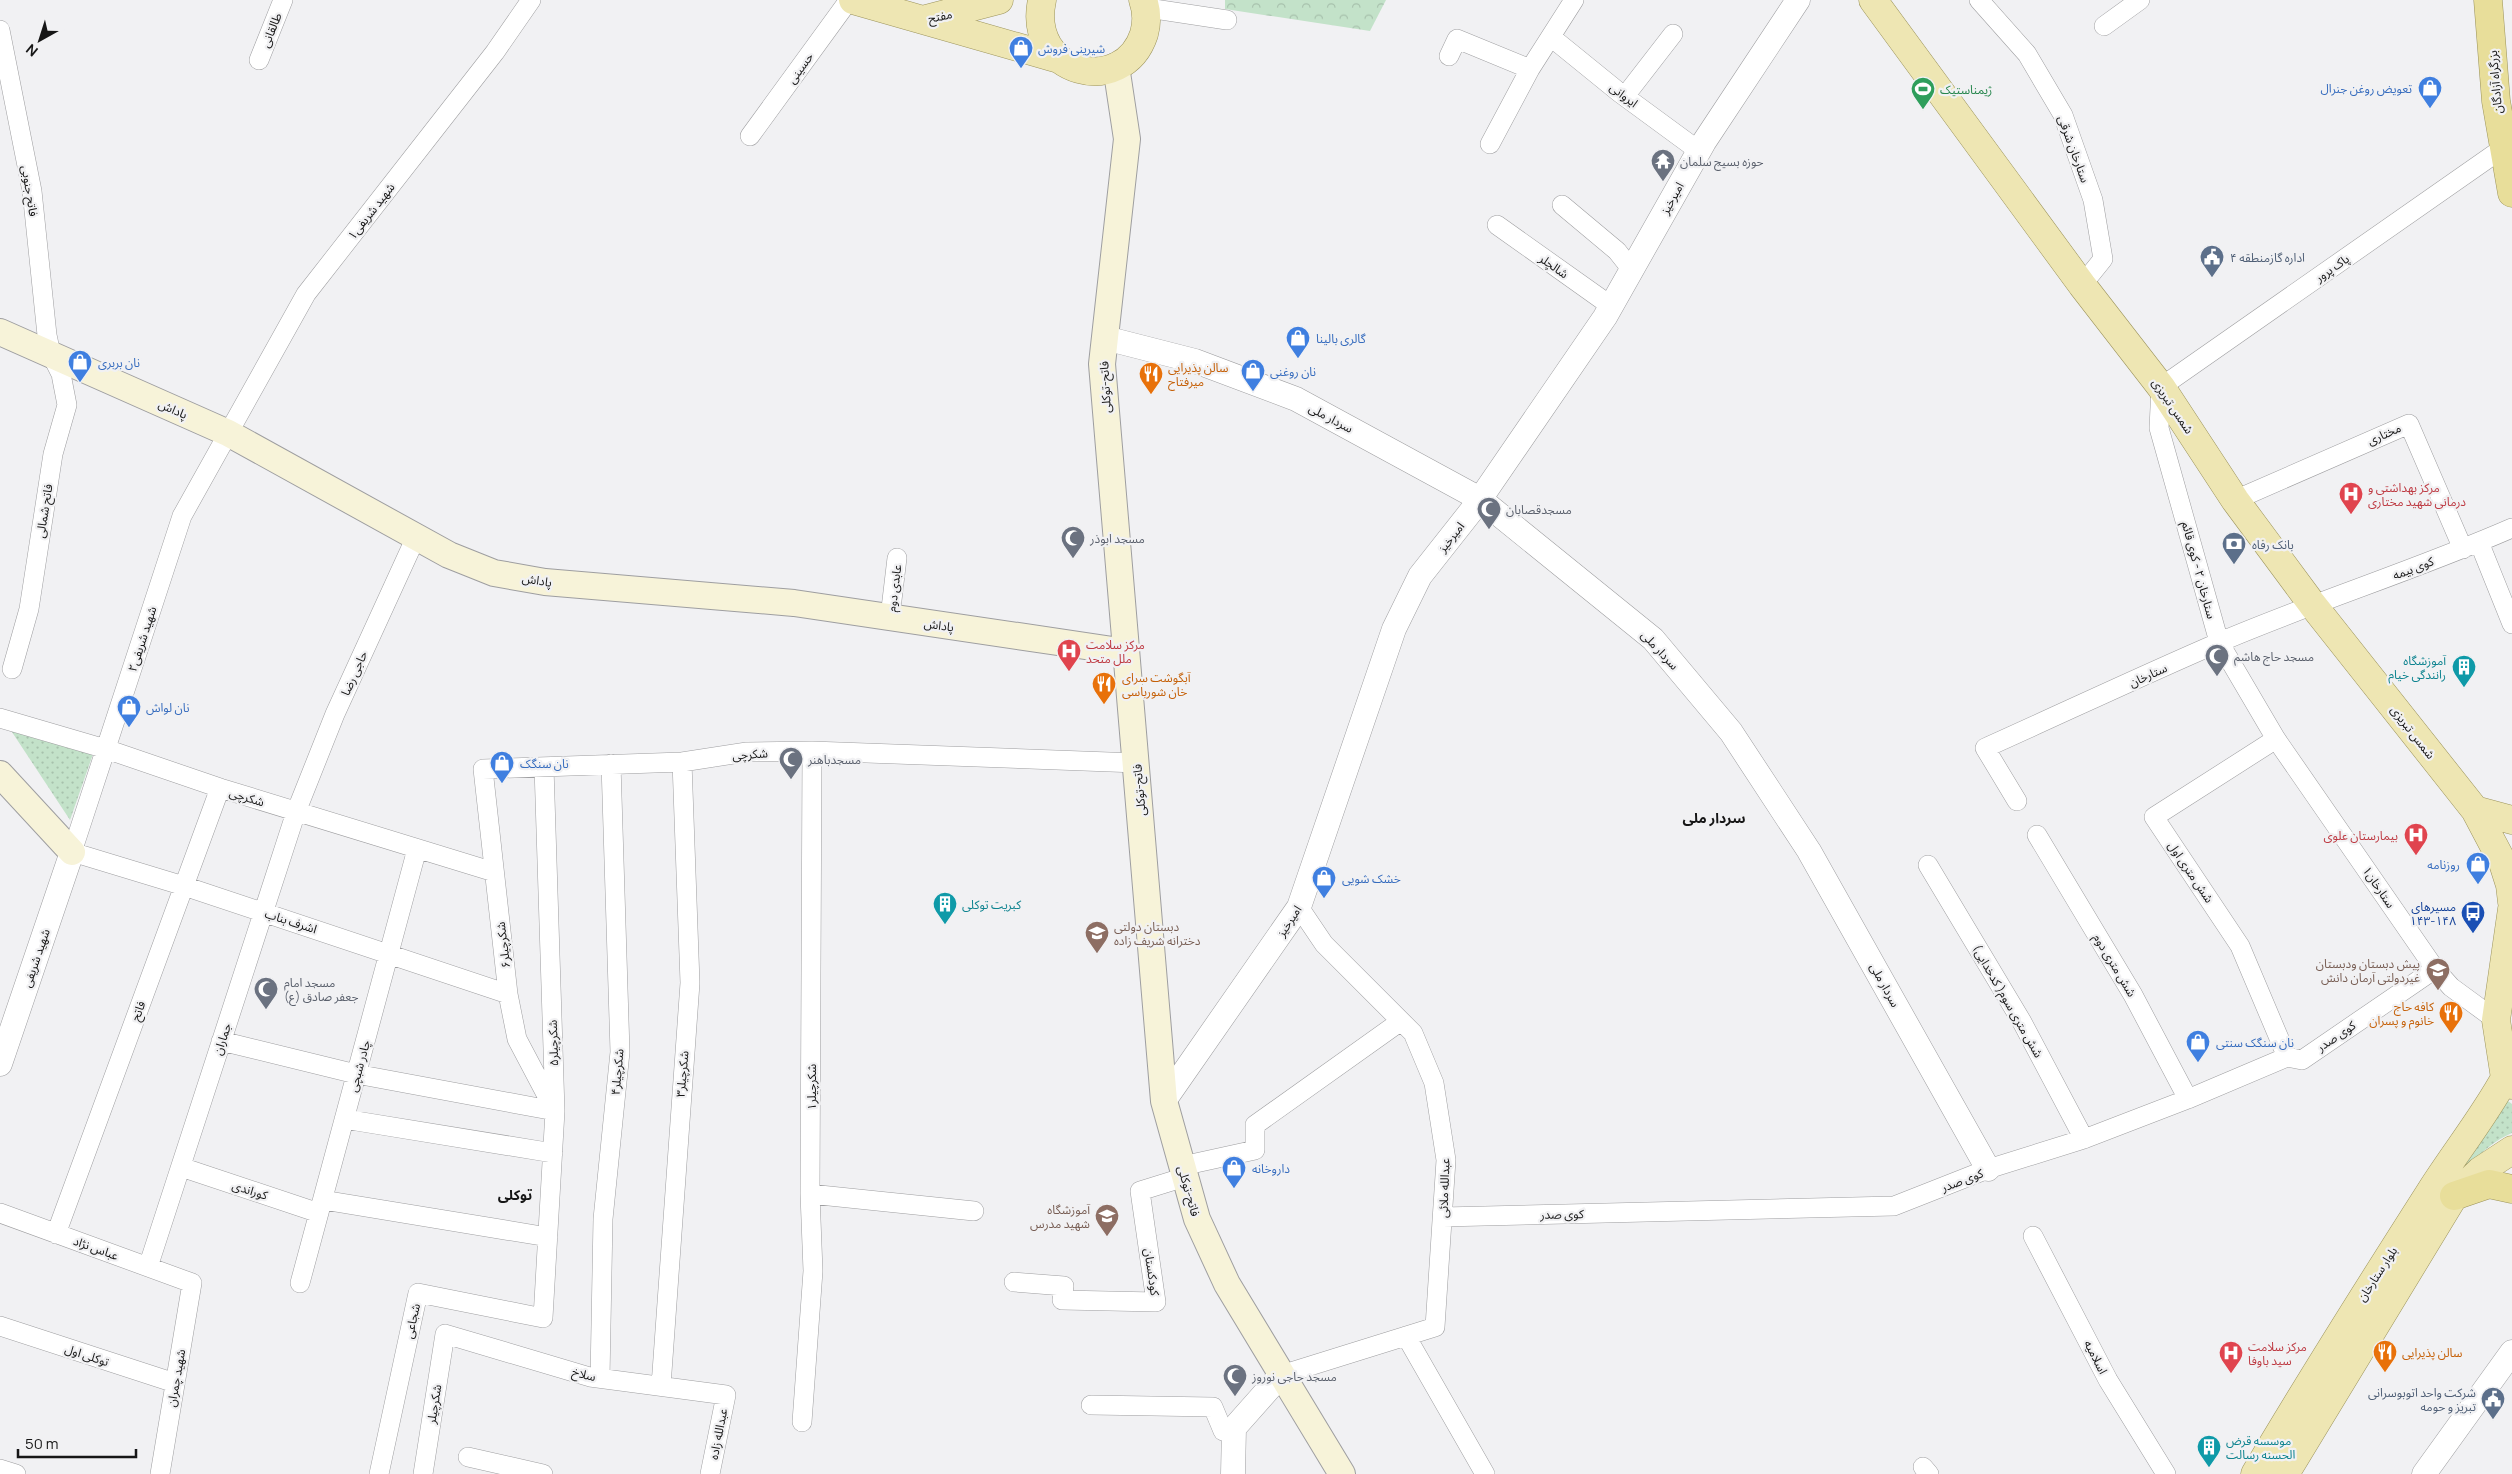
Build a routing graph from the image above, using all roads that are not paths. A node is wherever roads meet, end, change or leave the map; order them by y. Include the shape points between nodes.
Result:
1 (283, 0) edge
2 (530, 0) edge
3 (849, 0) edge
4 (853, 0) edge
5 (999, 0) edge
6 (1042, 0) edge
7 (1574, 0) edge
8 (1798, 0) edge
9 (1873, 0) edge
10 (1980, 0) edge
11 (2140, 0) edge
12 (2488, 0) edge
13 (1147, 8) edge
14 (922, 20) junction
15 (1227, 20) dead end
16 (2104, 26) dead end
17 (0, 30) edge
18 (1673, 34) dead end
19 (1550, 36) junction
20 (1449, 56) dead end
21 (1059, 59) junction
22 (259, 60) dead end
23 (1116, 66) junction
24 (1530, 69) junction
25 (1624, 96) junction
26 (750, 136) dead end
27 (1490, 144) dead end
28 (2503, 148) junction
29 (1699, 151) junction
30 (2512, 193) edge
31 (1562, 205) dead end
32 (1496, 225) dead end
33 (1632, 270) junction
34 (2082, 285) junction
35 (1611, 306) junction
36 (0, 332) edge
37 (1105, 338) junction
38 (52, 354) junction
39 (2161, 387) junction
40 (228, 433) junction
41 (1480, 499) junction
42 (2235, 500) junction
43 (2512, 528) edge
44 (416, 537) junction
45 (2471, 545) junction
46 (897, 558) dead end
47 (2312, 604) junction
48 (890, 618) junction
49 (2512, 624) edge
50 (2219, 642) junction
51 (1126, 652) junction
52 (12, 669) dead end
53 (0, 718) edge
54 (2276, 739) junction
55 (106, 749) junction
56 (812, 751) junction
57 (682, 762) junction
58 (1137, 763) junction
59 (611, 764) junction
60 (544, 767) junction
61 (483, 769) joint
62 (0, 774) edge
63 (220, 788) junction
64 (2017, 801) dead end
65 (2475, 810) junction
66 (296, 812) junction
67 (2512, 820) edge
68 (2037, 834) dead end
69 (417, 849) junction
70 (72, 852) junction
71 (1928, 865) dead end
72 (494, 872) junction
73 (184, 886) junction
74 (2512, 902) edge
75 (1299, 907) junction
76 (2512, 909) edge
77 (263, 912) junction
78 (389, 954) junction
79 (2435, 969) junction
80 (508, 994) junction
81 (1401, 1020) junction
82 (2496, 1020) junction
83 (222, 1041) junction
84 (2287, 1057) junction
85 (0, 1064) edge
86 (356, 1074) junction
87 (2508, 1082) edge
88 (2188, 1099) junction
89 (1164, 1101) junction
90 (555, 1111) junction
91 (344, 1119) junction
92 (2084, 1139) junction
93 (2512, 1150) edge
94 (553, 1153) junction
95 (181, 1167) junction
96 (1988, 1169) junction
97 (1184, 1171) junction
98 (2512, 1189) edge
99 (810, 1194) junction
100 (2454, 1196) junction
101 (321, 1207) junction
102 (974, 1211) dead end
103 (0, 1213) edge
104 (1443, 1217) junction
105 (56, 1234) junction
106 (2033, 1236) dead end
107 (548, 1237) junction
108 (148, 1267) junction
109 (1014, 1282) dead end
110 (192, 1283) joint
111 (300, 1284) dead end
112 (543, 1318) joint
113 (0, 1326) edge
114 (445, 1334) joint
115 (1406, 1336) junction
116 (2512, 1352) edge
117 (1281, 1375) junction
118 (600, 1378) junction
119 (175, 1383) junction
120 (660, 1386) junction
121 (726, 1395) joint
122 (1091, 1405) dead end
123 (802, 1422) dead end
124 (1234, 1428) junction
125 (468, 1457) dead end
126 (0, 1469) edge
127 (16, 1474) edge
128 (160, 1474) edge
129 (379, 1474) edge
130 (423, 1474) edge
131 (543, 1474) edge
132 (710, 1474) edge
133 (1233, 1474) edge
134 (1342, 1474) edge
135 (1484, 1474) edge
136 (2166, 1474) edge
137 (2255, 1474) edge
138 (2285, 1474) edge
139 (2424, 1474) edge

1 - 22 street, طالقانی
2 - 40 street, شهید شریفی۱ via 495,52 306,294
3 - 26 street, حسینی
4 - 14 main road, مفتح
5 - 14 main road, مفتح
6 - 21 main road via 1039,14 1041,31
7 - 19 street
8 - 29 street, امیرخیز
9 - 34 main road, شمس تبریزی
10 - 34 street, ستارخان شرقی via 2027,54 2063,115 2093,200 2103,260
11 - 16 street
12 - 28 highway, بزرگراه آزادگان
13 - 15 street
13 - 23 main road via 1141,42 1131,56
14 - 21 main road
17 - 38 street, فاتح جنوبی via 32,191
18 - 25 street
19 - 24 street
19 - 25 street, ایروانی
20 - 24 street via 1457,39
21 - 23 main road via 1086,71 1102,71
23 - 37 main road, فاتح-توکلی via 1127,139
24 - 27 street
25 - 29 street, ایروانی
28 - 30 highway, بزرگراه آزادگان
28 - 39 street, پاک پرور
29 - 33 street, امیرخیز
31 - 33 street via 1617,251
32 - 35 street, شالچلر
33 - 35 street, امیرخیز
34 - 39 main road, شمس تبریزی
35 - 41 street, امیرخیز
36 - 38 main road, پاداش
37 - 41 street, سردار ملی via 1195,361 1296,400
37 - 51 main road, فاتح-توکلی via 1102,364
38 - 40 main road, پاداش
38 - 52 street, فاتح شمالی via 61,374 67,404 52,454 29,608
39 - 42 main road, شمس تبریزی
39 - 50 street, ستارخان ۲ - کوی قائم via 2159,428
40 - 44 main road, پاداش
40 - 55 street, شهید شریفی۲ via 182,516
41 - 75 street, امیرخیز via 1420,576 1394,629
41 - 96 street, سردار ملی via 1653,639 1732,732 1809,850
42 - 45 street, مختاری via 2409,424
42 - 47 main road, شمس تبریزی
43 - 45 street, کوی بیمه
44 - 48 main road, پاداش via 449,555 494,573 545,582 794,603
44 - 66 street, حاجی رضا via 336,714
45 - 47 street, کوی بیمه
45 - 49 street
46 - 48 street, عابدی دوم
47 - 50 street, ستارخان
47 - 65 main road, شمس تبریزی
48 - 51 main road, پاداش
50 - 54 street, ستارخان ۲ - کوی قائم
50 - 64 street, ستارخان via 1985,748
51 - 58 main road, فاتح-توکلی
53 - 55 street, شکرچی
54 - 79 street, ستارخان۱
54 - 84 street, شش متری اول via 2154,817 2240,946
55 - 63 street, شکرچی
55 - 70 street, شهید شریفی۲
56 - 57 street, شکرچی via 747,752
56 - 58 street, شکرچی
56 - 99 street, شکرچیلر۱
57 - 59 street, شکرچی
57 - 120 street, شکرچیلر۳ via 690,984
58 - 89 main road, فاتح-توکلی
59 - 60 street, شکرچی
59 - 118 street, شکرچیلر۴ via 620,1052 603,1219
60 - 61 street, شکرچی
60 - 90 street, شکرچیلر۵
61 - 72 street, شکرچیلر۶
62 - 70 main road
63 - 66 street, شکرچی
63 - 73 street, فاتح
65 - 67 main road
65 - 74 main road, شمس تبریزی via 2503,863
66 - 69 street, شکرچی
66 - 77 street, جماران
68 - 88 street, شش متری دوم via 2133,995
69 - 72 street, شکرچی
69 - 78 street, چادر شبچی
70 - 73 street, اشرف بناب
70 - 85 street, شهید شریفى
71 - 92 street, (کدخدایی )شش متری سوم via 2022,1022
72 - 80 street, شکرچیلر۶
73 - 77 street, اشرف بناب
73 - 105 street, فاتح
75 - 81 street, عبدالله ملائی via 1324,944
75 - 89 street, امیرخیز
76 - 82 main road
77 - 78 street, اشرف بناب
77 - 83 street, جماران
78 - 80 street, اشرف بناب
78 - 86 street, چادر شبچی
79 - 82 street, ستارخان۱ via 2450,987
79 - 84 street, کوی صدر via 2302,1060
80 - 90 street, شکرچیلر۶ via 517,1039
81 - 97 street via 1255,1125 1255,1150
81 - 104 street, عبدالله ملائی via 1414,1033 1434,1083 1446,1160
82 - 87 main road
83 - 86 street
83 - 95 street, جماران
84 - 88 street, کوی صدر
86 - 90 street
86 - 91 street, چادر شبچی
87 - 137 main road, بلوار ستارخان via 2451,1159
88 - 92 street, کوی صدر
89 - 97 main road, فاتح-توکلی
90 - 94 street, شکرچیلر۵
91 - 94 street
91 - 101 street, چادر شبچی
92 - 96 street, کوی صدر
93 - 100 main road, بلوار ستارخان via 2480,1171
94 - 107 street, شکرچیلر۵
95 - 101 street, کوراندی
95 - 108 street, جماران
96 - 104 street, کوی صدر via 1894,1206
97 - 109 street, کودکستان via 1140,1191 1156,1302 1062,1300 1064,1286
97 - 117 main road, فاتح-توکلی via 1197,1219 1227,1284
98 - 100 highway via 2489,1184
99 - 102 street
99 - 123 street, شکرچیلر۱ via 813,1272
100 - 138 main road, بلوار ستارخان
101 - 107 street, کوراندی
101 - 111 street, چادر شبچی
103 - 105 street, عباس نژاد
104 - 115 street, عبدالله ملائی via 1435,1327
105 - 108 street, عباس نژاد
106 - 136 street, اسلامیه via 2108,1380
107 - 112 street, شکرچیلر۵
108 - 110 street, عباس نژاد
110 - 119 street, شهید چمران
112 - 129 street, شجاعی via 418,1293
113 - 119 street, توکلی اول
114 - 118 street, سلاخ
114 - 130 street, شکرچیلر
115 - 117 street, عبدالله ملائی
115 - 135 street
116 - 139 street
117 - 124 street
117 - 134 main road, فاتح-توکلی
118 - 120 street, سلاخ
119 - 128 street, شهید چمران
120 - 121 street, سلاخ
121 - 132 street, عبدالله زاده
122 - 124 street via 1213,1407 1223,1431
124 - 133 street
125 - 131 street
126 - 127 street

